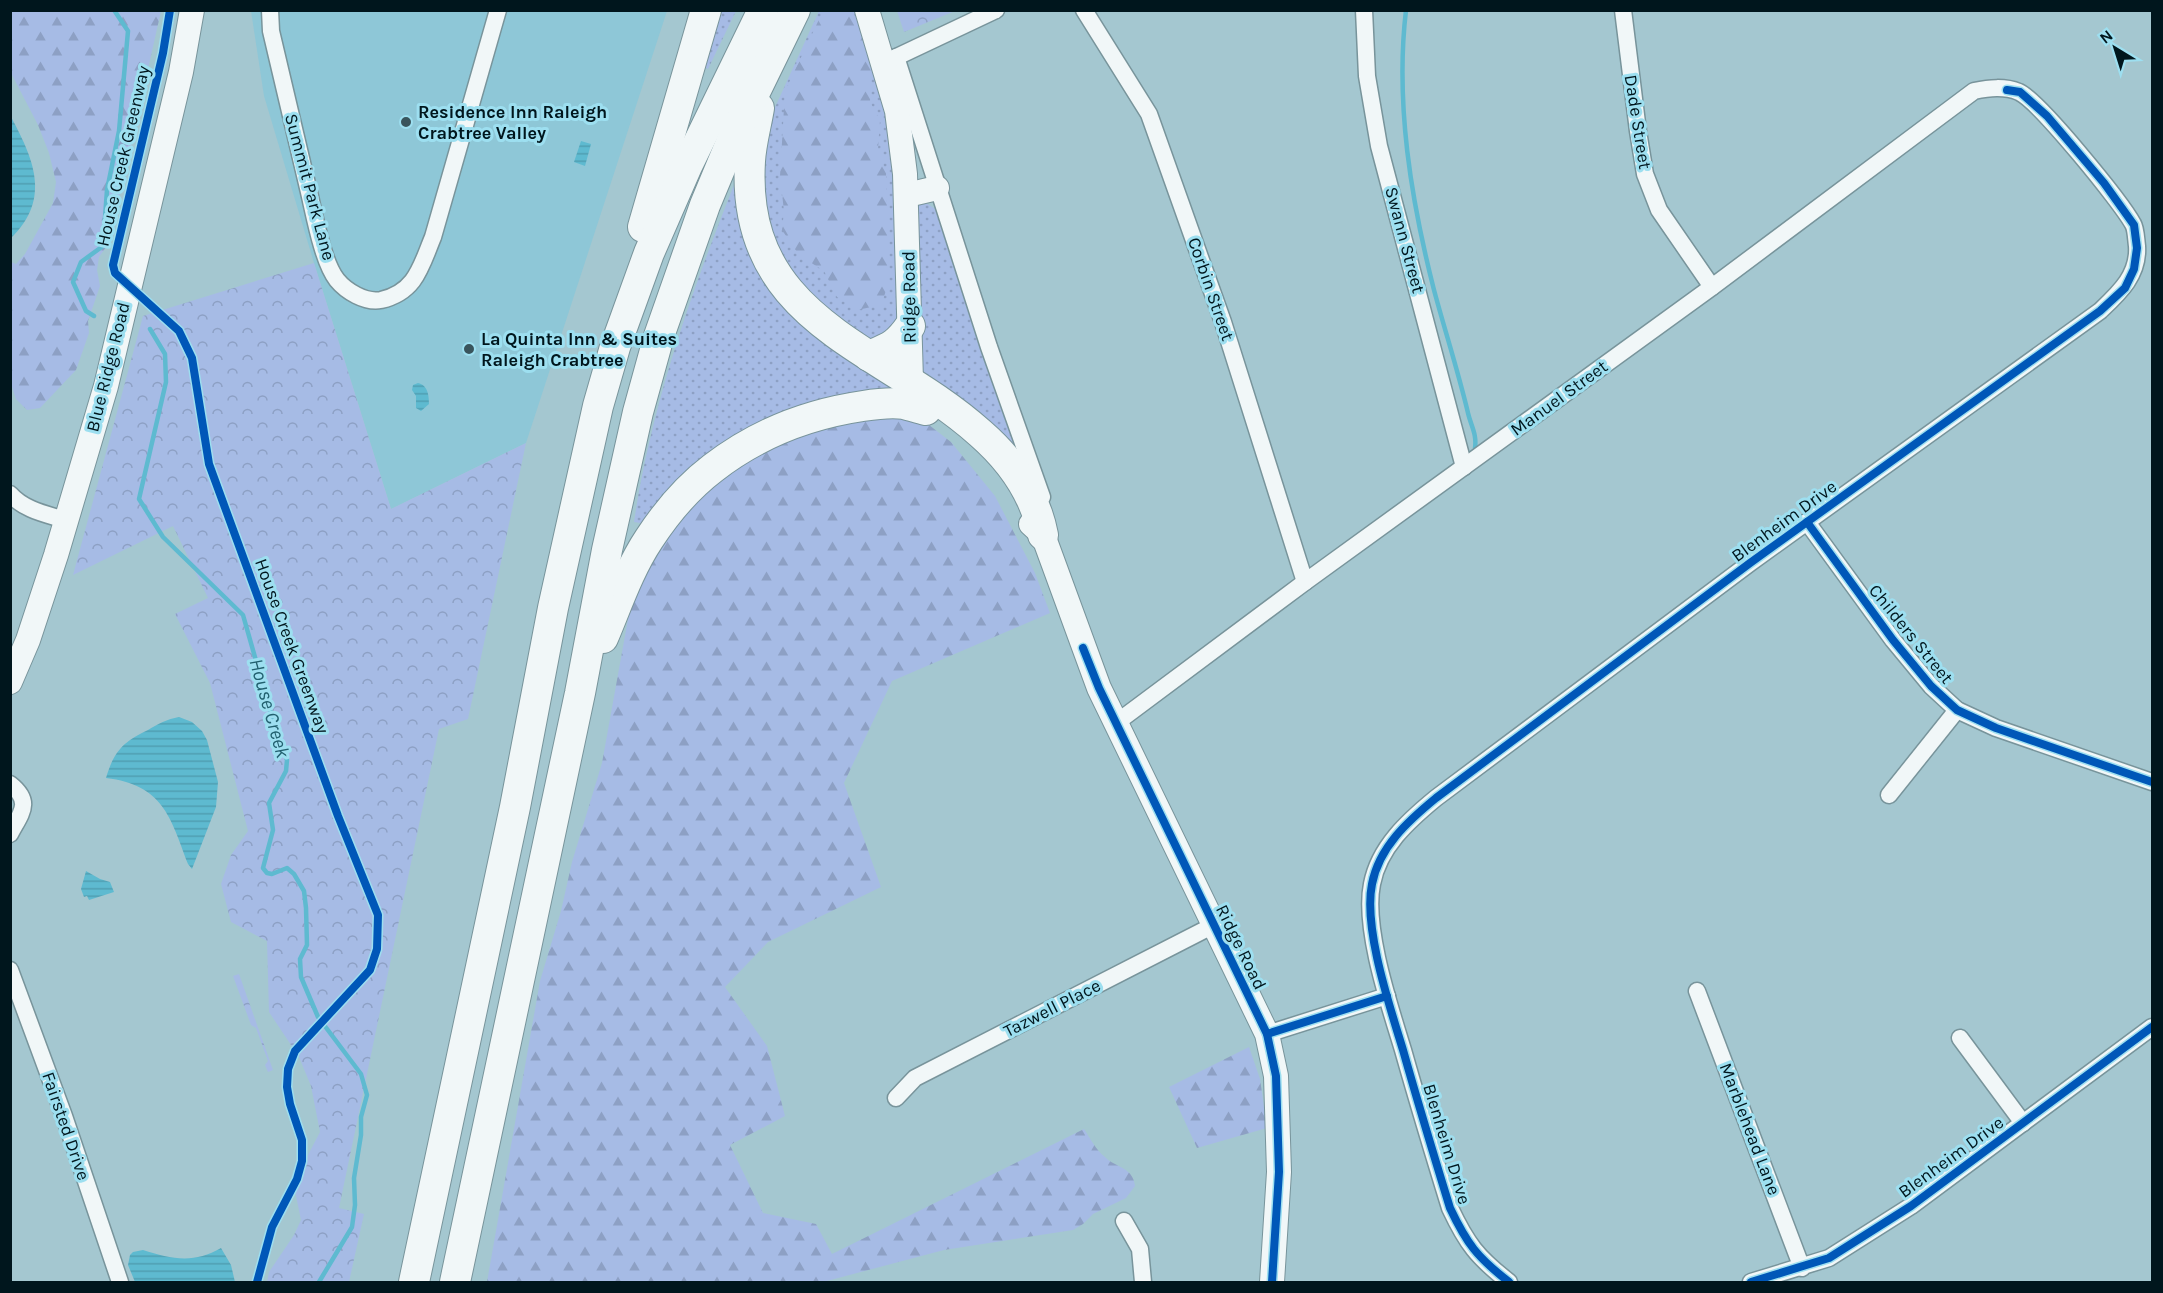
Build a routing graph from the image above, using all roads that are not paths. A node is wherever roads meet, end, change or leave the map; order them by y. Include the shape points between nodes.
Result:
1 (192, 10) edge
2 (270, 10) edge
3 (498, 10) edge
4 (706, 10) edge
5 (763, 10) edge
6 (795, 10) edge
7 (996, 10) edge
8 (1084, 10) edge
9 (1365, 10) edge
10 (1623, 10) edge
11 (869, 18) edge
12 (890, 60) junction
13 (768, 65) junction
14 (2007, 90) joint
15 (937, 188) junction
16 (907, 195) junction
17 (1712, 287) junction
18 (910, 326) junction
19 (615, 347) junction
20 (869, 356) junction
21 (911, 381) junction
22 (926, 410) junction
23 (1464, 467) junction
24 (10, 494) edge
25 (65, 520) junction
26 (1807, 522) junction
27 (1043, 535) junction
28 (1305, 582) junction
29 (10, 682) edge
30 (580, 693) junction
31 (1957, 710) junction
32 (1116, 723) junction
33 (2152, 782) edge
34 (10, 784) edge
35 (1889, 795) dead end
36 (10, 834) edge
37 (1214, 925) junction
38 (10, 970) edge
39 (1696, 991) dead end
40 (1387, 996) junction
41 (2152, 1027) edge
42 (1267, 1035) junction
43 (1960, 1038) dead end
44 (896, 1098) dead end
45 (2023, 1123) junction
46 (1124, 1221) dead end
47 (1802, 1268) junction
48 (120, 1282) edge
49 (414, 1282) edge
50 (455, 1282) edge
51 (1143, 1282) edge
52 (1272, 1282) edge
53 (1509, 1282) edge
54 (1751, 1282) edge

1 - 25 street, Blue Ridge Road via 164,147 106,386
2 - 3 street, Summit Park Lane via 271,31 321,244 336,279 354,295 376,301 394,297 410,286 433,237
4 - 19 highway via 642,231
5 - 19 highway via 687,166
6 - 13 highway
7 - 12 street
8 - 28 street, Corbin Street via 1149,114 1223,321
9 - 23 street, Swann Street via 1367,76 1379,146
10 - 17 street, Dade Street via 1645,174 1659,210
11 - 12 street, Ridge Road
12 - 15 street, Ridge Road
12 - 16 street, Ridge Road
13 - 20 highway via 750,162 753,209 762,245 769,262 799,304
13 - 30 highway via 705,205 659,336 638,412
14 - 17 street, Manuel Street via 1994,87 1970,94
14 - 26 street, Blenheim Drive via 2020,92 2047,116 2134,225 2134,269 2125,288 2100,311
15 - 16 street
15 - 27 street, Ridge Road via 1048,514
16 - 18 street, Ridge Road
17 - 23 street, Manuel Street
18 - 20 highway via 892,346
18 - 21 street, Ridge Road
19 - 49 highway via 575,505
20 - 21 highway
21 - 22 street, Ridge Road via 915,396
21 - 27 highway via 964,418 1002,453 1026,490
22 - 27 street, Ridge Road via 988,460 1027,520
22 - 30 highway via 902,404 823,413 775,430 711,468 677,501 648,540
23 - 28 street, Manuel Street
24 - 25 street via 27,507
25 - 29 street, Blue Ridge Road via 28,640
26 - 31 street, Childers Street via 1893,640
26 - 40 street, Blenheim Drive via 1436,798 1395,836 1372,885 1371,925
27 - 32 street, Ridge Road via 1083,648
28 - 32 street, Manuel Street
30 - 50 highway
31 - 33 street, Childers Street via 1996,728
31 - 35 street
32 - 37 street, Ridge Road
34 - 36 street via 23,796 24,808
37 - 42 street, Ridge Road
37 - 44 street, Tazwell Place via 915,1078
38 - 48 street, Fairsted Drive
39 - 47 street, Marblehead Lane
40 - 42 street
40 - 53 street, Blenheim Drive via 1450,1208 1465,1240 1485,1264
41 - 45 street, Blenheim Drive
42 - 52 street, Ridge Road via 1276,1076 1280,1172
43 - 45 street
45 - 47 street, Blenheim Drive via 1911,1206 1829,1258
46 - 51 street via 1140,1249
47 - 54 street, Blenheim Drive

